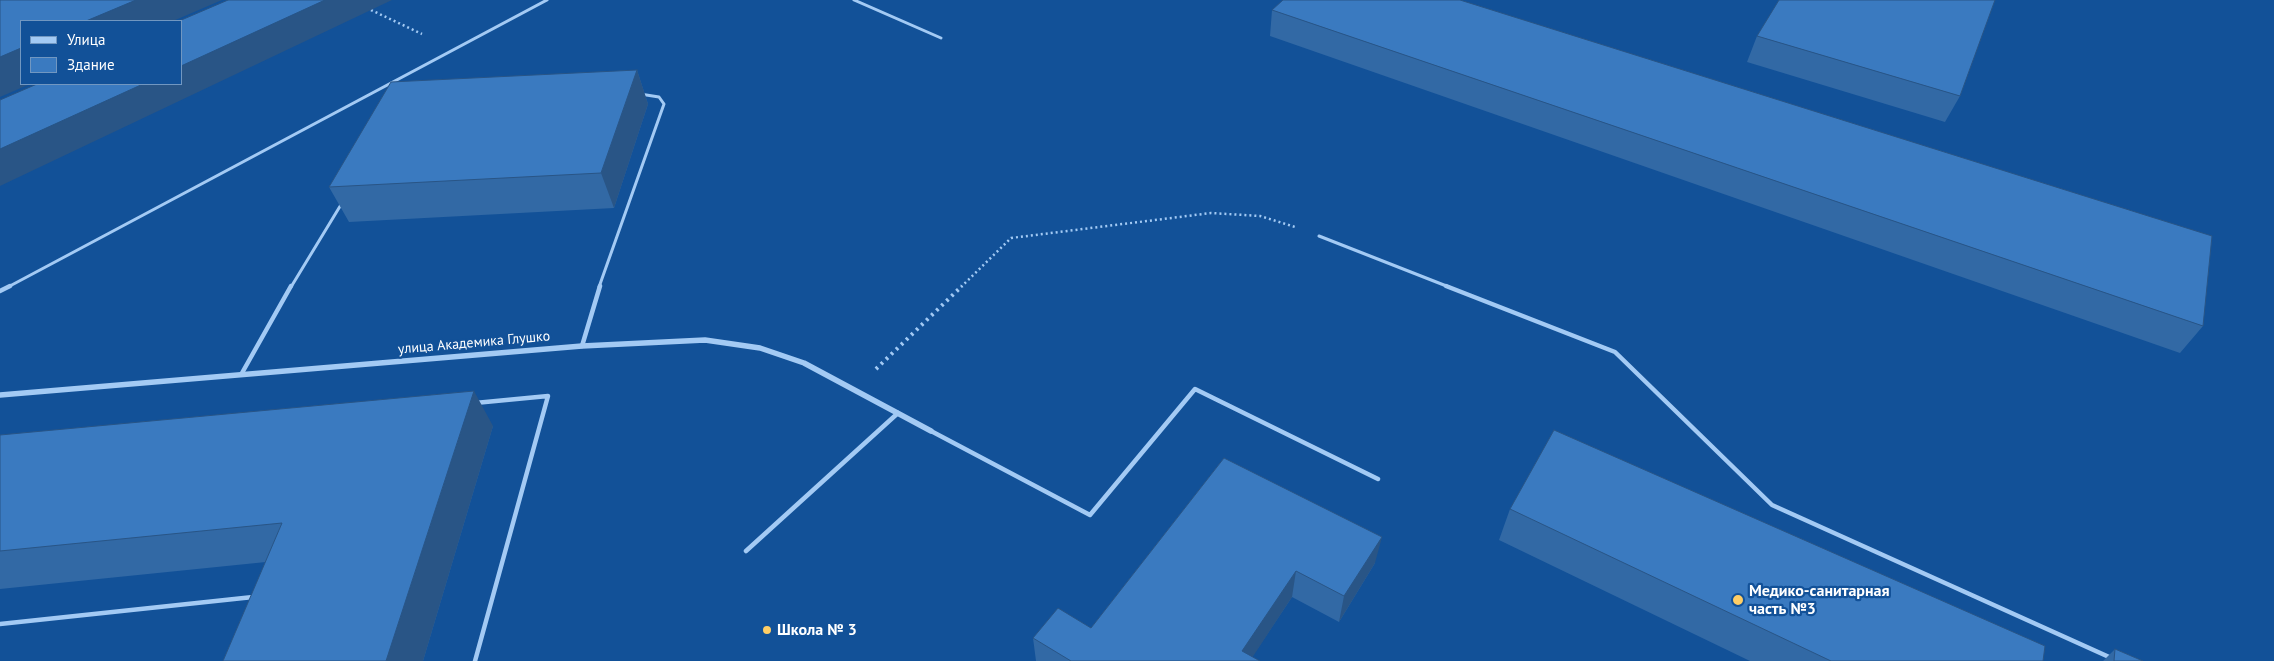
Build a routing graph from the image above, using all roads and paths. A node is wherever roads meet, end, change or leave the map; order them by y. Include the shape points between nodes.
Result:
1 (547, 0) edge
2 (854, 0) edge
3 (371, 10) dead end
4 (941, 38) dead end
5 (454, 49) junction
6 (639, 94) dead end
7 (345, 197) edge
8 (1319, 236) joint
9 (0, 291) edge
10 (582, 346) junction
11 (242, 373) junction
12 (855, 390) junction
13 (0, 395) edge
14 (470, 404) edge
15 (898, 413) junction
16 (931, 431) joint
17 (1378, 479) dead end
18 (746, 551) dead end
19 (249, 606) edge
20 (0, 624) edge
21 (475, 661) edge
22 (2118, 661) edge

1 - 5 lane
2 - 4 lane
3 - 5 path
5 - 9 lane
6 - 10 lane via 659,97 664,104
7 - 11 lane
8 - 12 path via 1260,216 1211,213 1010,238
8 - 22 lane via 1615,352 1772,506
10 - 11 street, улица Академика Глушко
10 - 12 street, улица Академика Глушко via 705,340 760,348 804,363
11 - 13 street, улица Академика Глушко
12 - 15 street, улица Академика Глушко
14 - 21 lane via 548,396
15 - 16 street, улица Академика Глушко
15 - 18 lane
16 - 17 lane via 1090,515 1195,389
19 - 20 lane via 253,597

